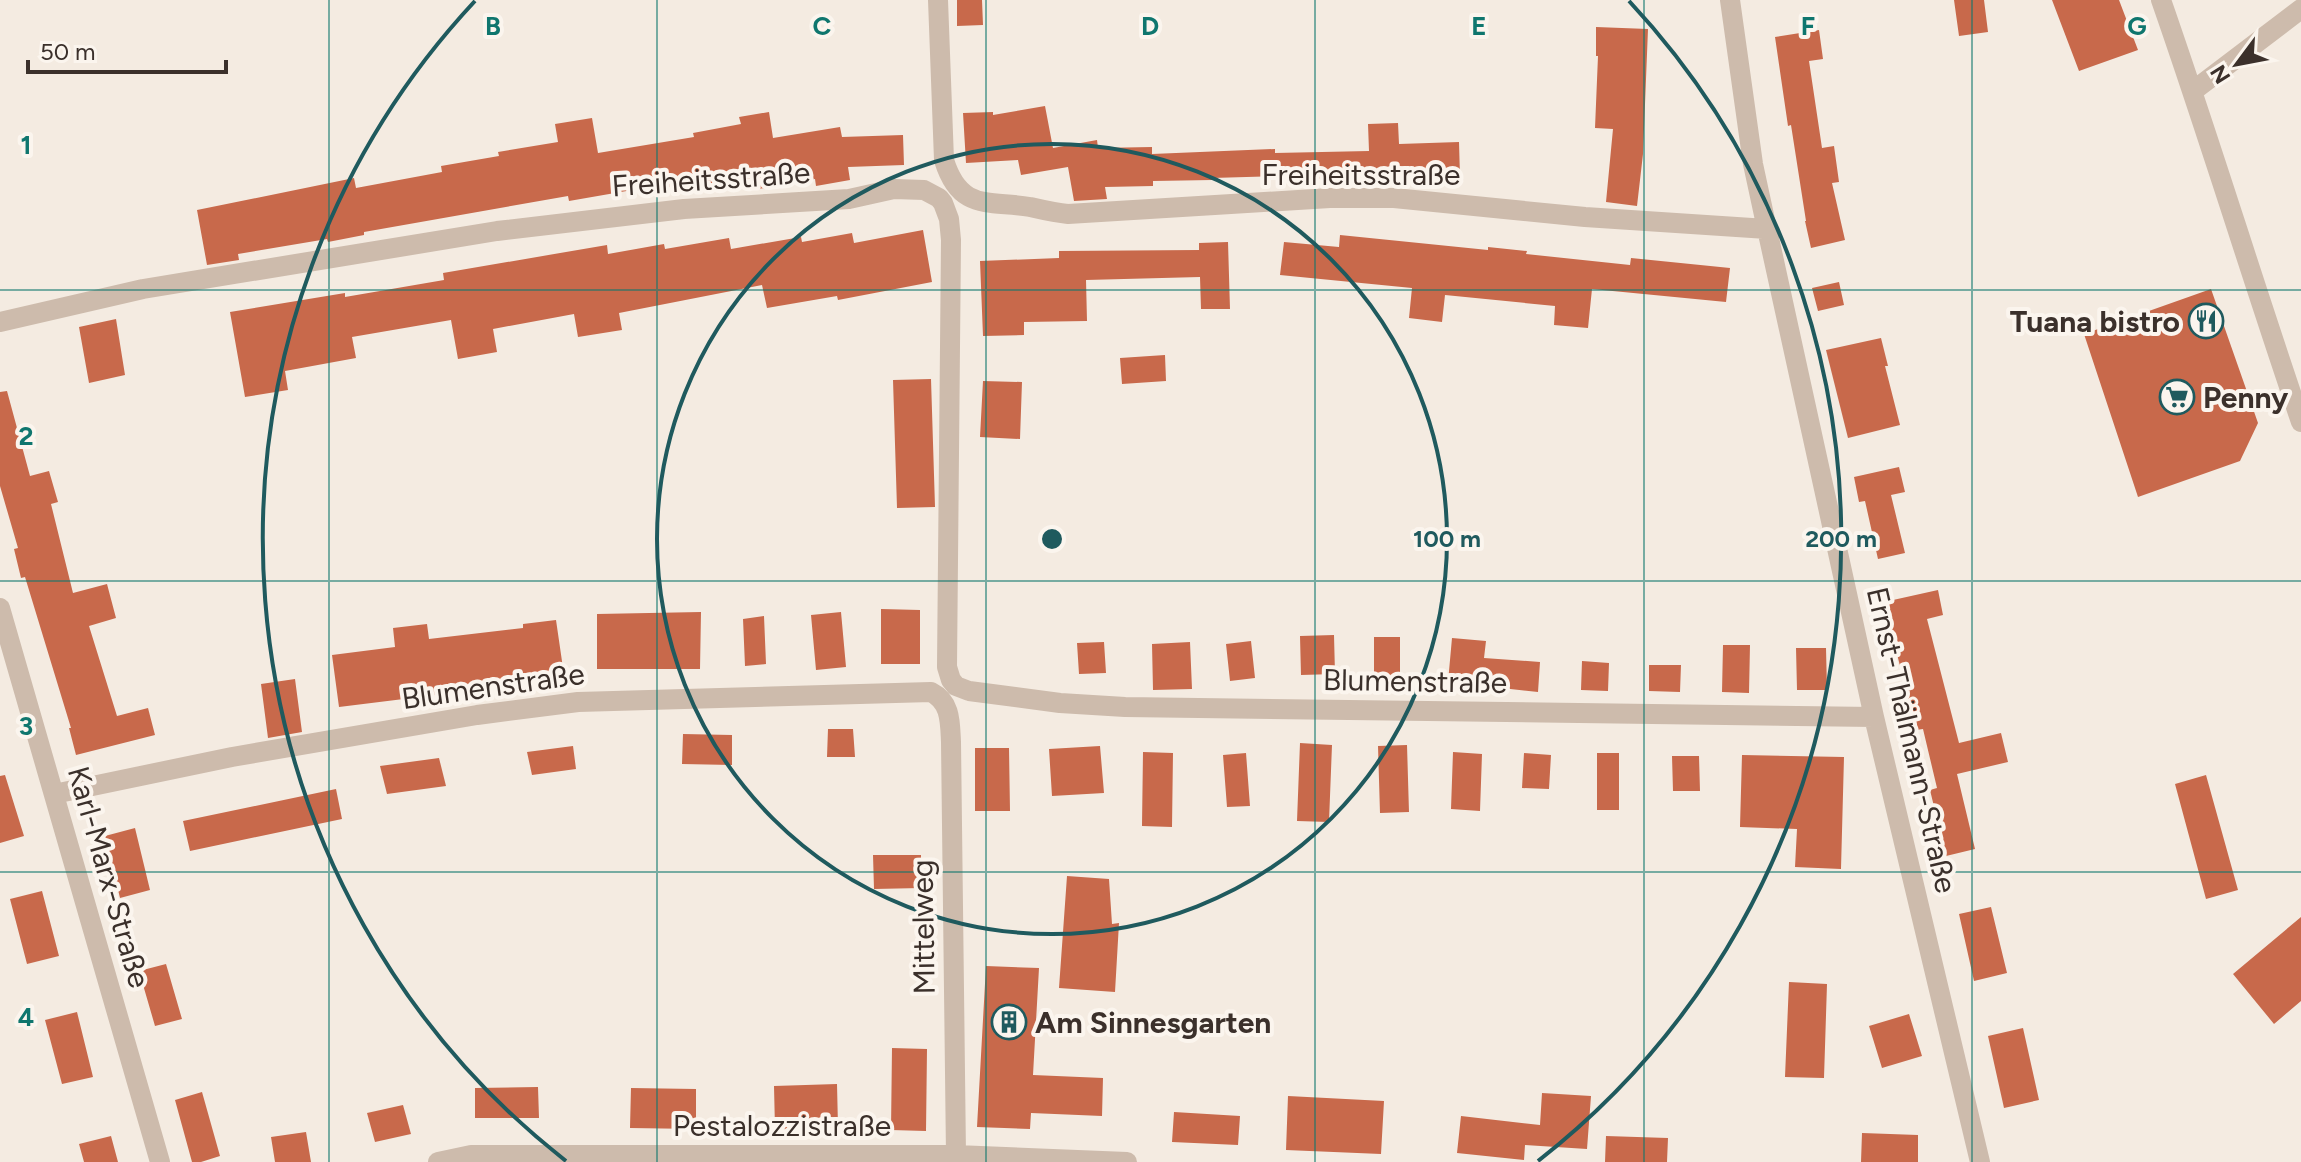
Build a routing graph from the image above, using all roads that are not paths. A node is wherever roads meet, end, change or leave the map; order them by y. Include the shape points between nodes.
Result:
1 (938, 0) edge
2 (1730, 0) edge
3 (2161, 0) edge
4 (2301, 9) edge
5 (2193, 91) junction
6 (1767, 229) junction
7 (0, 322) edge
8 (2301, 422) edge
9 (0, 608) edge
10 (950, 693) junction
11 (1874, 717) junction
12 (54, 794) junction
13 (956, 1155) junction
14 (160, 1162) edge
15 (438, 1162) edge
16 (1127, 1162) edge
17 (1980, 1162) edge

1 - 6 street, Freiheitsstraße via 944,160 961,190 980,203 1068,214 1394,198
2 - 6 street, Ernst-Thälmann-Straße
3 - 5 street
4 - 5 street
5 - 8 street
6 - 11 street, Ernst-Thälmann-Straße
7 - 10 street, Freiheitsstraße via 195,279 497,231 684,209 924,190 943,203 951,240
9 - 12 street, Karl-Marx-Straße
10 - 11 street, Blumenstraße via 1125,707
10 - 12 street, Blumenstraße via 578,702 232,757
10 - 13 street, Mittelweg
11 - 17 street, Ernst-Thälmann-Straße
12 - 14 street, Karl-Marx-Straße
13 - 15 street, Pestalozzistraße via 471,1155
13 - 16 street, Pestalozzistraße

